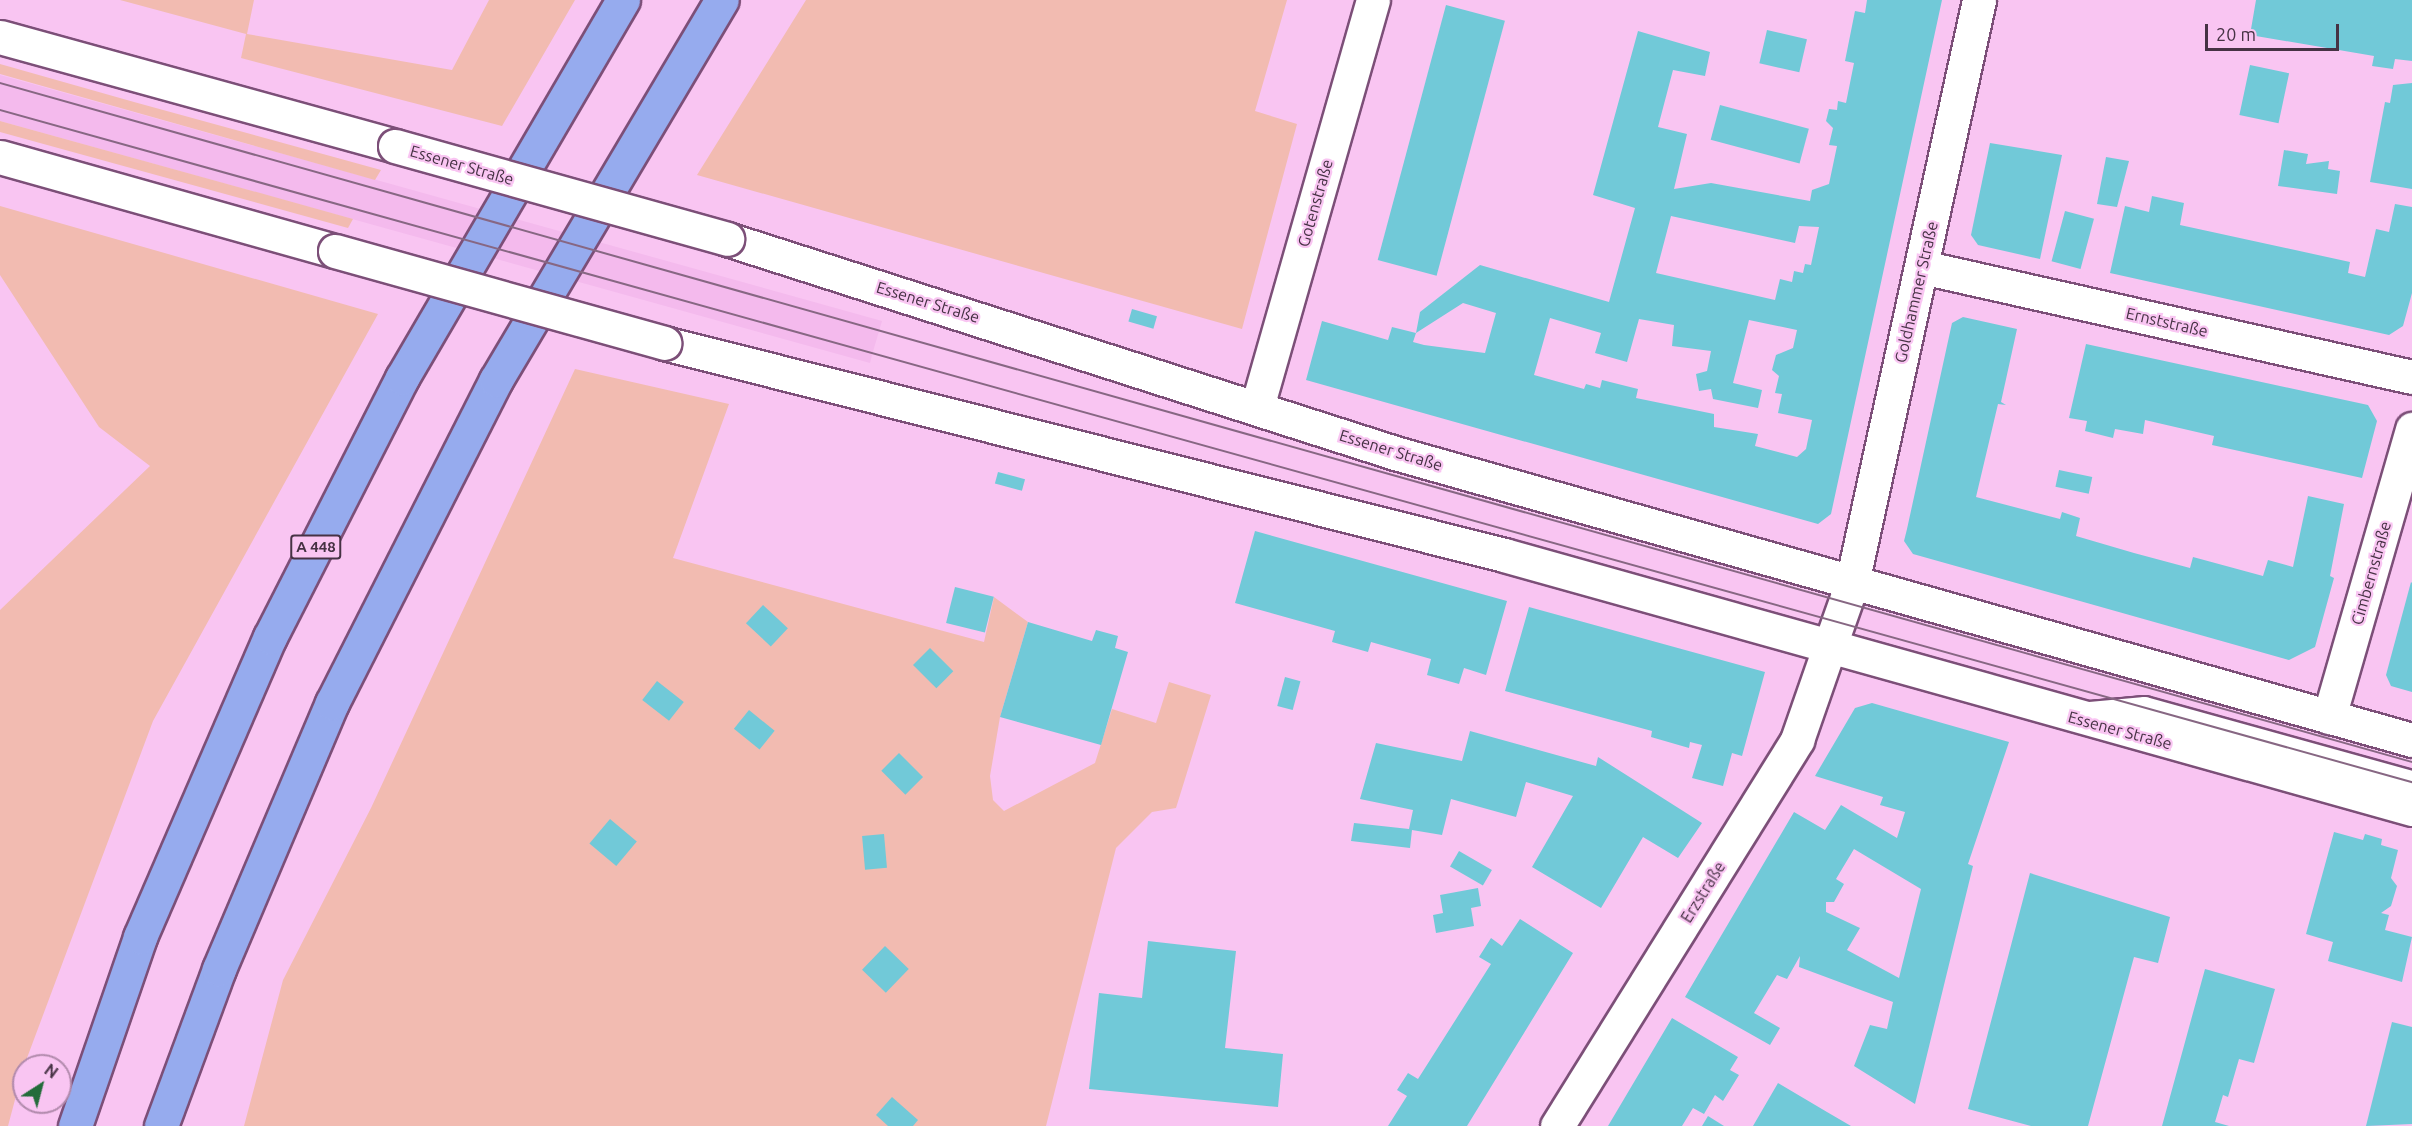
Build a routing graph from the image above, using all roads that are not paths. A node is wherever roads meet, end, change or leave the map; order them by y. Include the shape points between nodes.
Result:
1 (623, 0) edge
2 (722, 0) edge
3 (1373, 0) edge
4 (1979, 0) edge
5 (0, 37) edge
6 (0, 157) edge
7 (1923, 267) junction
8 (2412, 377) edge
9 (1257, 407) junction
10 (2412, 429) edge
11 (1852, 583) junction
12 (1829, 648) junction
13 (2065, 715) junction
14 (2329, 717) junction
15 (2412, 740) edge
16 (2412, 782) edge
17 (2412, 809) edge
18 (75, 1126) edge
19 (161, 1126) edge
20 (1557, 1126) edge

1 - 18 highway, A 448 via 402,378 270,637 141,937
2 - 19 highway via 496,380 332,703 219,969
3 - 9 main road, Gotenstraße
4 - 7 main road, Goldhammer Straße
5 - 9 main road, Essener Straße, bridge via 727,240
6 - 12 main road, Essener Straße, bridge via 664,343 1235,484
7 - 8 main road, Ernststraße
7 - 11 main road, Goldhammer Straße
9 - 11 main road, Essener Straße via 1395,453
10 - 14 main road, Cimbernstraße
11 - 12 main road
11 - 14 main road, Essener Straße
12 - 13 main road, Essener Straße
12 - 20 main road, Erzstraße via 1797,740
13 - 16 lane via 2145,708
13 - 17 main road, Essener Straße
14 - 15 main road, Essener Straße

